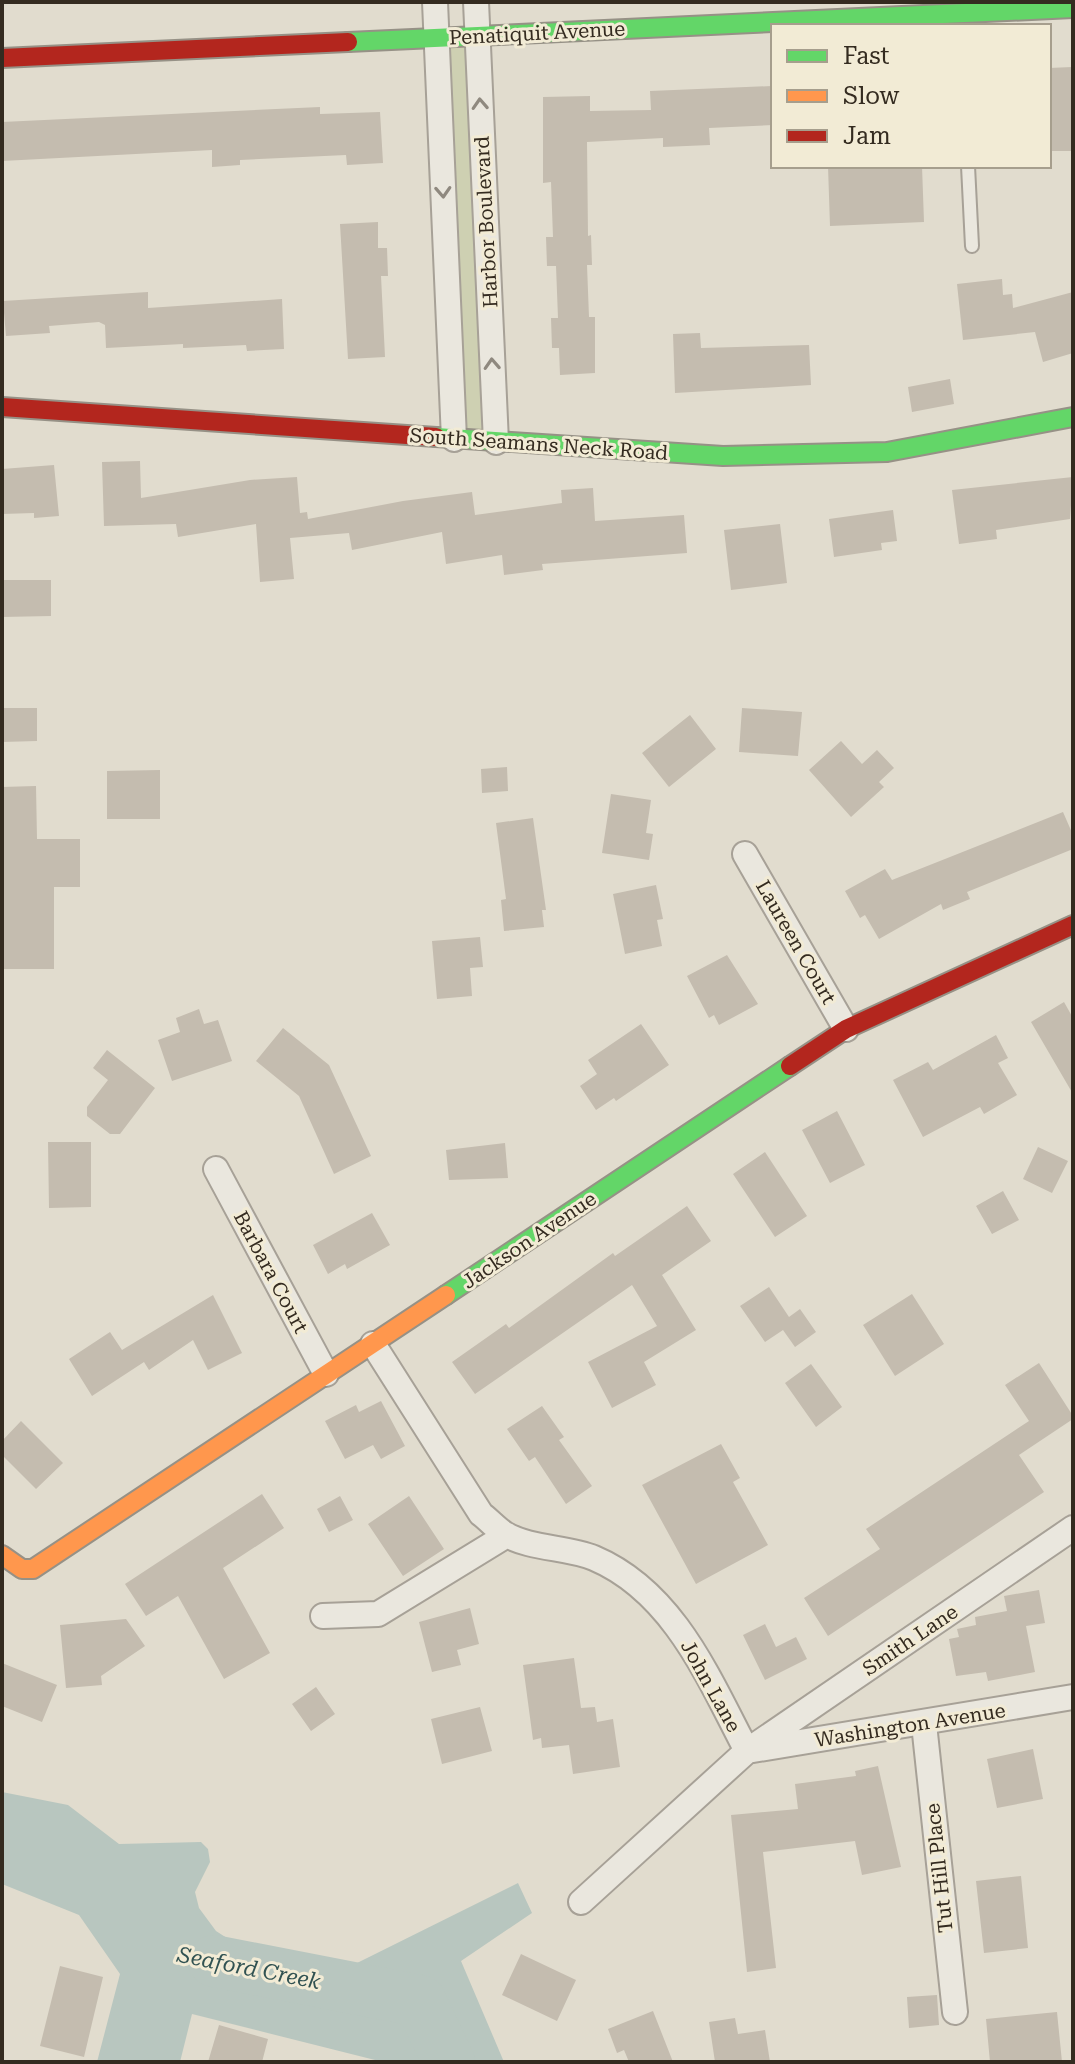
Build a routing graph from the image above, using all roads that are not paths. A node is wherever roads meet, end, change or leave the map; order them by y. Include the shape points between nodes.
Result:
1 (435, 2) edge
2 (476, 2) edge
3 (1073, 8) edge
4 (962, 20) edge
5 (833, 24) edge
6 (771, 26) edge
7 (477, 35) junction
8 (437, 38) junction
9 (2, 58) edge
10 (968, 168) edge
11 (972, 246) dead end
12 (2, 407) edge
13 (1073, 417) edge
14 (454, 439) junction
15 (496, 442) junction
16 (745, 854) dead end
17 (1073, 925) edge
18 (846, 1029) junction
19 (216, 1169) dead end
20 (373, 1344) junction
21 (326, 1374) junction
22 (1073, 1528) edge
23 (507, 1535) junction
24 (2, 1555) edge
25 (323, 1616) dead end
26 (1073, 1697) edge
27 (924, 1724) junction
28 (747, 1751) junction
29 (581, 1902) dead end
30 (955, 2012) dead end

1 - 8 street, Harbor Boulevard
2 - 7 street, Harbor Boulevard
3 - 4 street, Penatiquit Avenue
4 - 5 street, Penatiquit Avenue
6 - 7 street, Penatiquit Avenue
7 - 8 street, Penatiquit Avenue
15 -> 7 street, Harbor Boulevard
8 - 9 street, Penatiquit Avenue
8 -> 14 street, Harbor Boulevard
10 - 11 lane
12 - 14 street, South Seamans Neck Road
13 - 15 street, South Seamans Neck Road via 887,452 723,456
14 - 15 street, South Seamans Neck Road
16 - 18 street, Laureen Court
17 - 18 street, Jackson Avenue
18 - 20 street, Jackson Avenue
19 - 21 street, Barbara Court
20 - 21 street, Jackson Avenue
20 - 23 street, John Lane via 481,1514
21 - 24 street, Jackson Avenue via 33,1569 11,1564
22 - 28 street, Smith Lane
23 - 25 street via 378,1614
23 - 28 street, John Lane via 592,1557 623,1573 651,1597 694,1649
26 - 27 street, Washington Avenue
27 - 28 street, Washington Avenue
27 - 30 street, Tut Hill Place
28 - 29 street, Smith Lane

